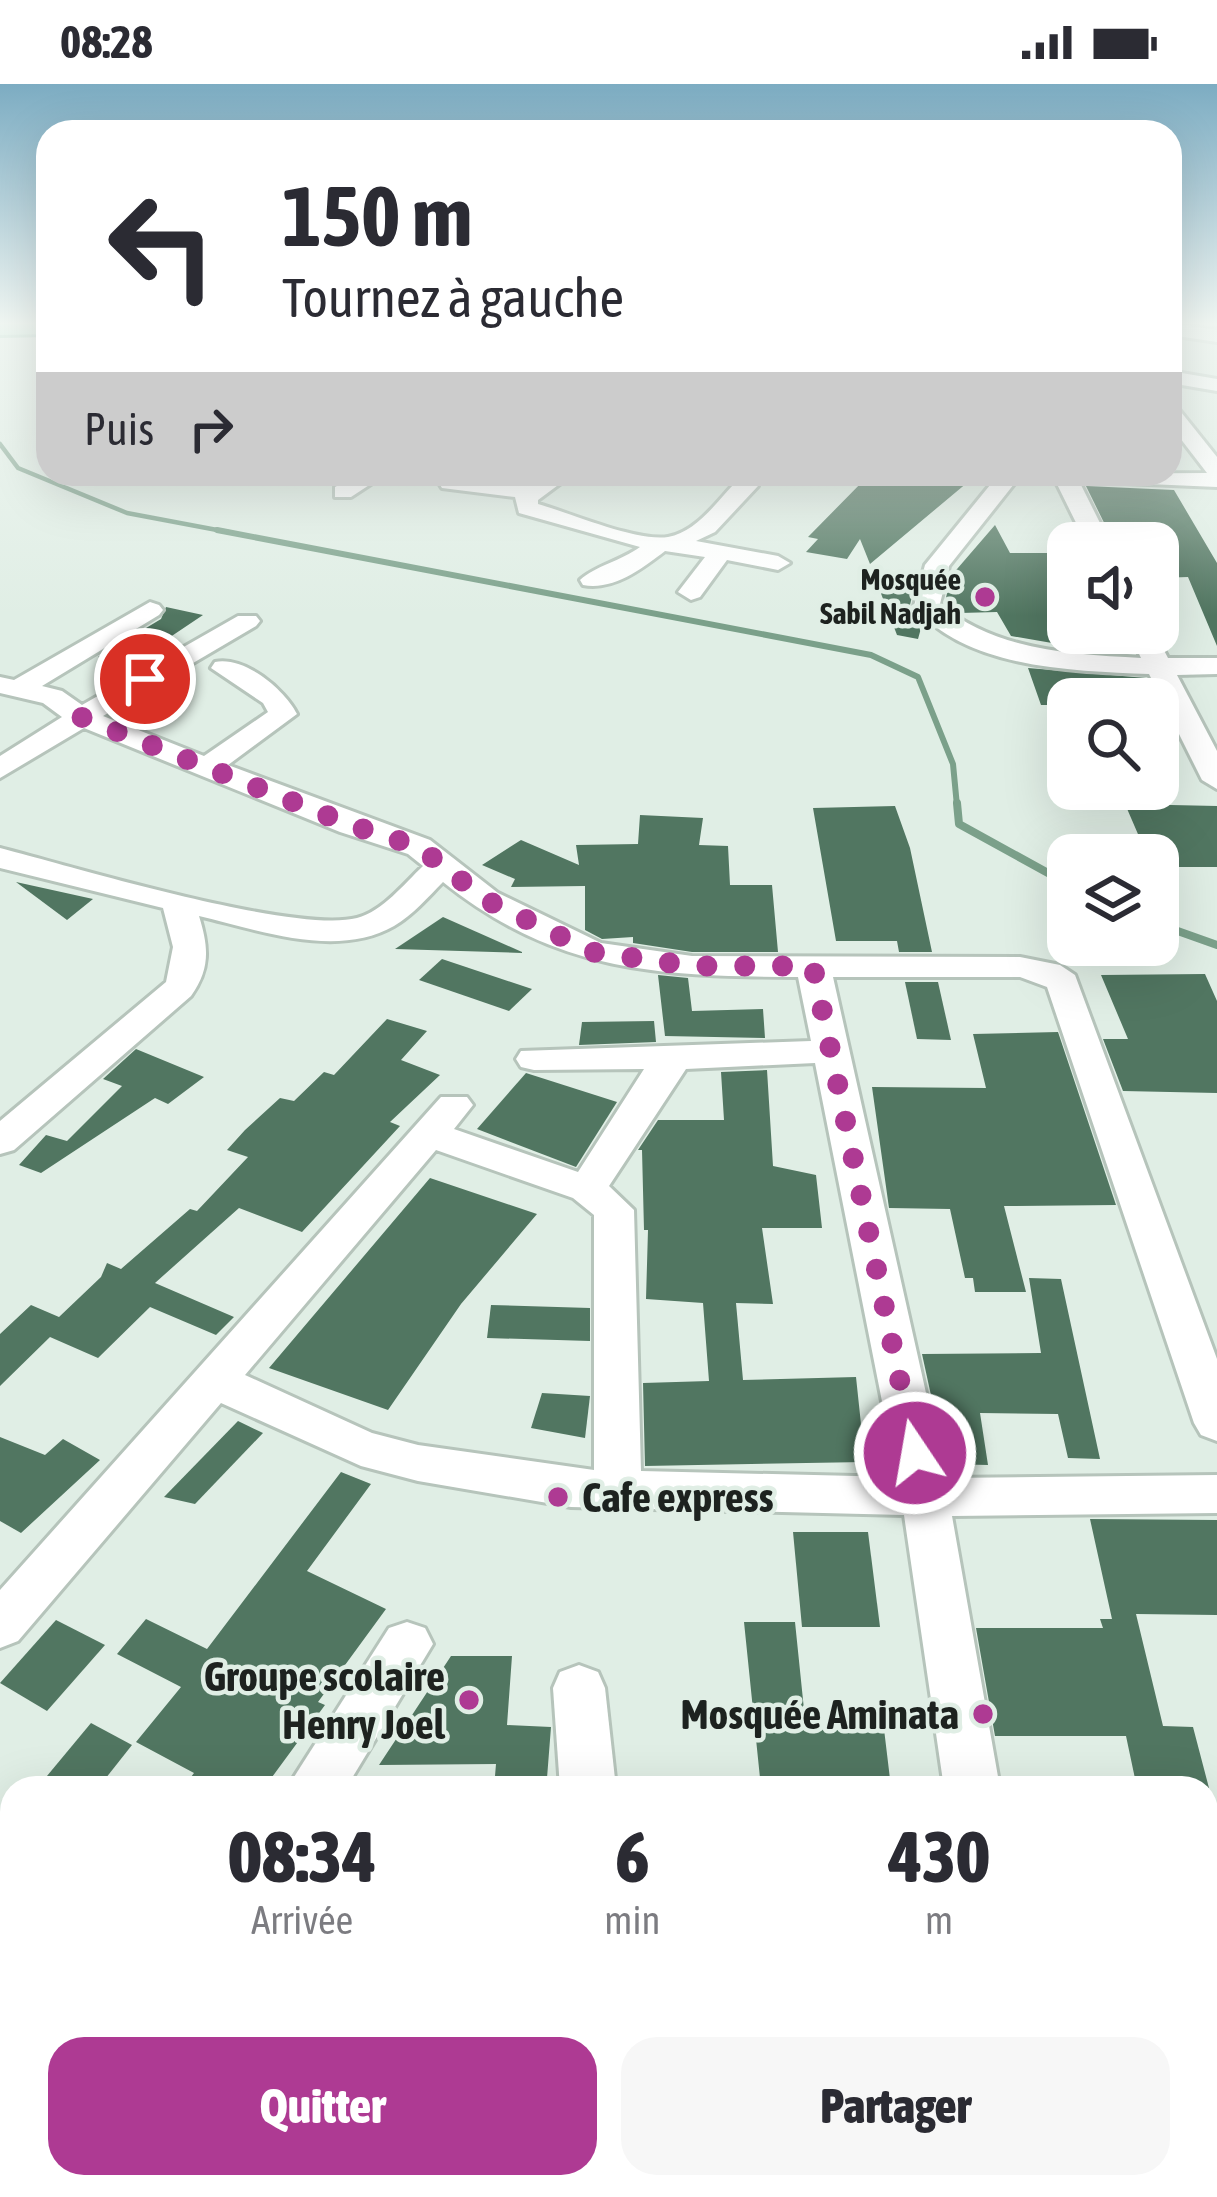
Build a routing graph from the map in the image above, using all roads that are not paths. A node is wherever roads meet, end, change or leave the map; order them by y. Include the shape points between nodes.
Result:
1 (1182, 427) edge
2 (1182, 476) edge
3 (1217, 476) edge
4 (353, 486) edge
5 (477, 486) edge
6 (542, 486) edge
7 (745, 486) edge
8 (1000, 486) edge
9 (1011, 486) edge
10 (1068, 486) edge
11 (343, 492) dead end
12 (532, 492) junction
13 (992, 495) junction
14 (1087, 522) edge
15 (668, 543) junction
16 (721, 552) junction
17 (778, 563) dead end
18 (592, 580) dead end
19 (692, 592) dead end
20 (150, 610) dead end
21 (247, 621) dead end
22 (1153, 654) edge
23 (1217, 666) edge
24 (225, 668) dead end
25 (1160, 668) junction
26 (10, 686) edge
27 (81, 717) junction
28 (207, 767) junction
29 (0, 769) edge
30 (1217, 780) edge
31 (0, 858) edge
32 (442, 865) junction
33 (178, 902) junction
34 (813, 966) junction
35 (831, 1051) junction
36 (676, 1058) junction
37 (534, 1059) dead end
38 (0, 1141) edge
39 (586, 1190) junction
40 (214, 1380) junction
41 (1217, 1423) edge
42 (618, 1491) junction
43 (1217, 1494) edge
44 (925, 1497) junction
45 (0, 1626) edge
46 (407, 1644) dead end
47 (579, 1688) dead end
48 (323, 1776) edge
49 (587, 1776) edge
50 (970, 1776) edge

1 - 3 street
2 - 3 street
4 - 11 street
5 - 12 street
6 - 12 street
7 - 15 street via 706,526
8 - 13 street
9 - 13 street
10 - 14 street
12 - 15 street via 532,511
13 - 25 street via 937,565 927,607 943,626 990,644
15 - 16 street
15 - 18 street
16 - 17 street
16 - 19 street
20 - 26 street
21 - 27 street
22 - 25 street
23 - 25 street
24 - 28 street via 275,698 283,713
25 - 30 street
26 - 27 street via 63,702
27 - 28 street
27 - 29 street
28 - 32 street via 419,847
31 - 33 street
32 - 33 street via 380,921 357,929 326,931
32 - 34 street via 486,900 593,952 692,966
33 - 38 street via 190,976
34 - 35 street
34 - 41 street via 1020,967 1063,982
35 - 36 street
35 - 44 street
36 - 37 street
36 - 39 street
39 - 40 street via 442,1119
39 - 42 street via 614,1210
40 - 42 street via 361,1448 485,1475
40 - 45 street
42 - 44 street
43 - 44 street
44 - 50 street
46 - 48 street
47 - 49 street

